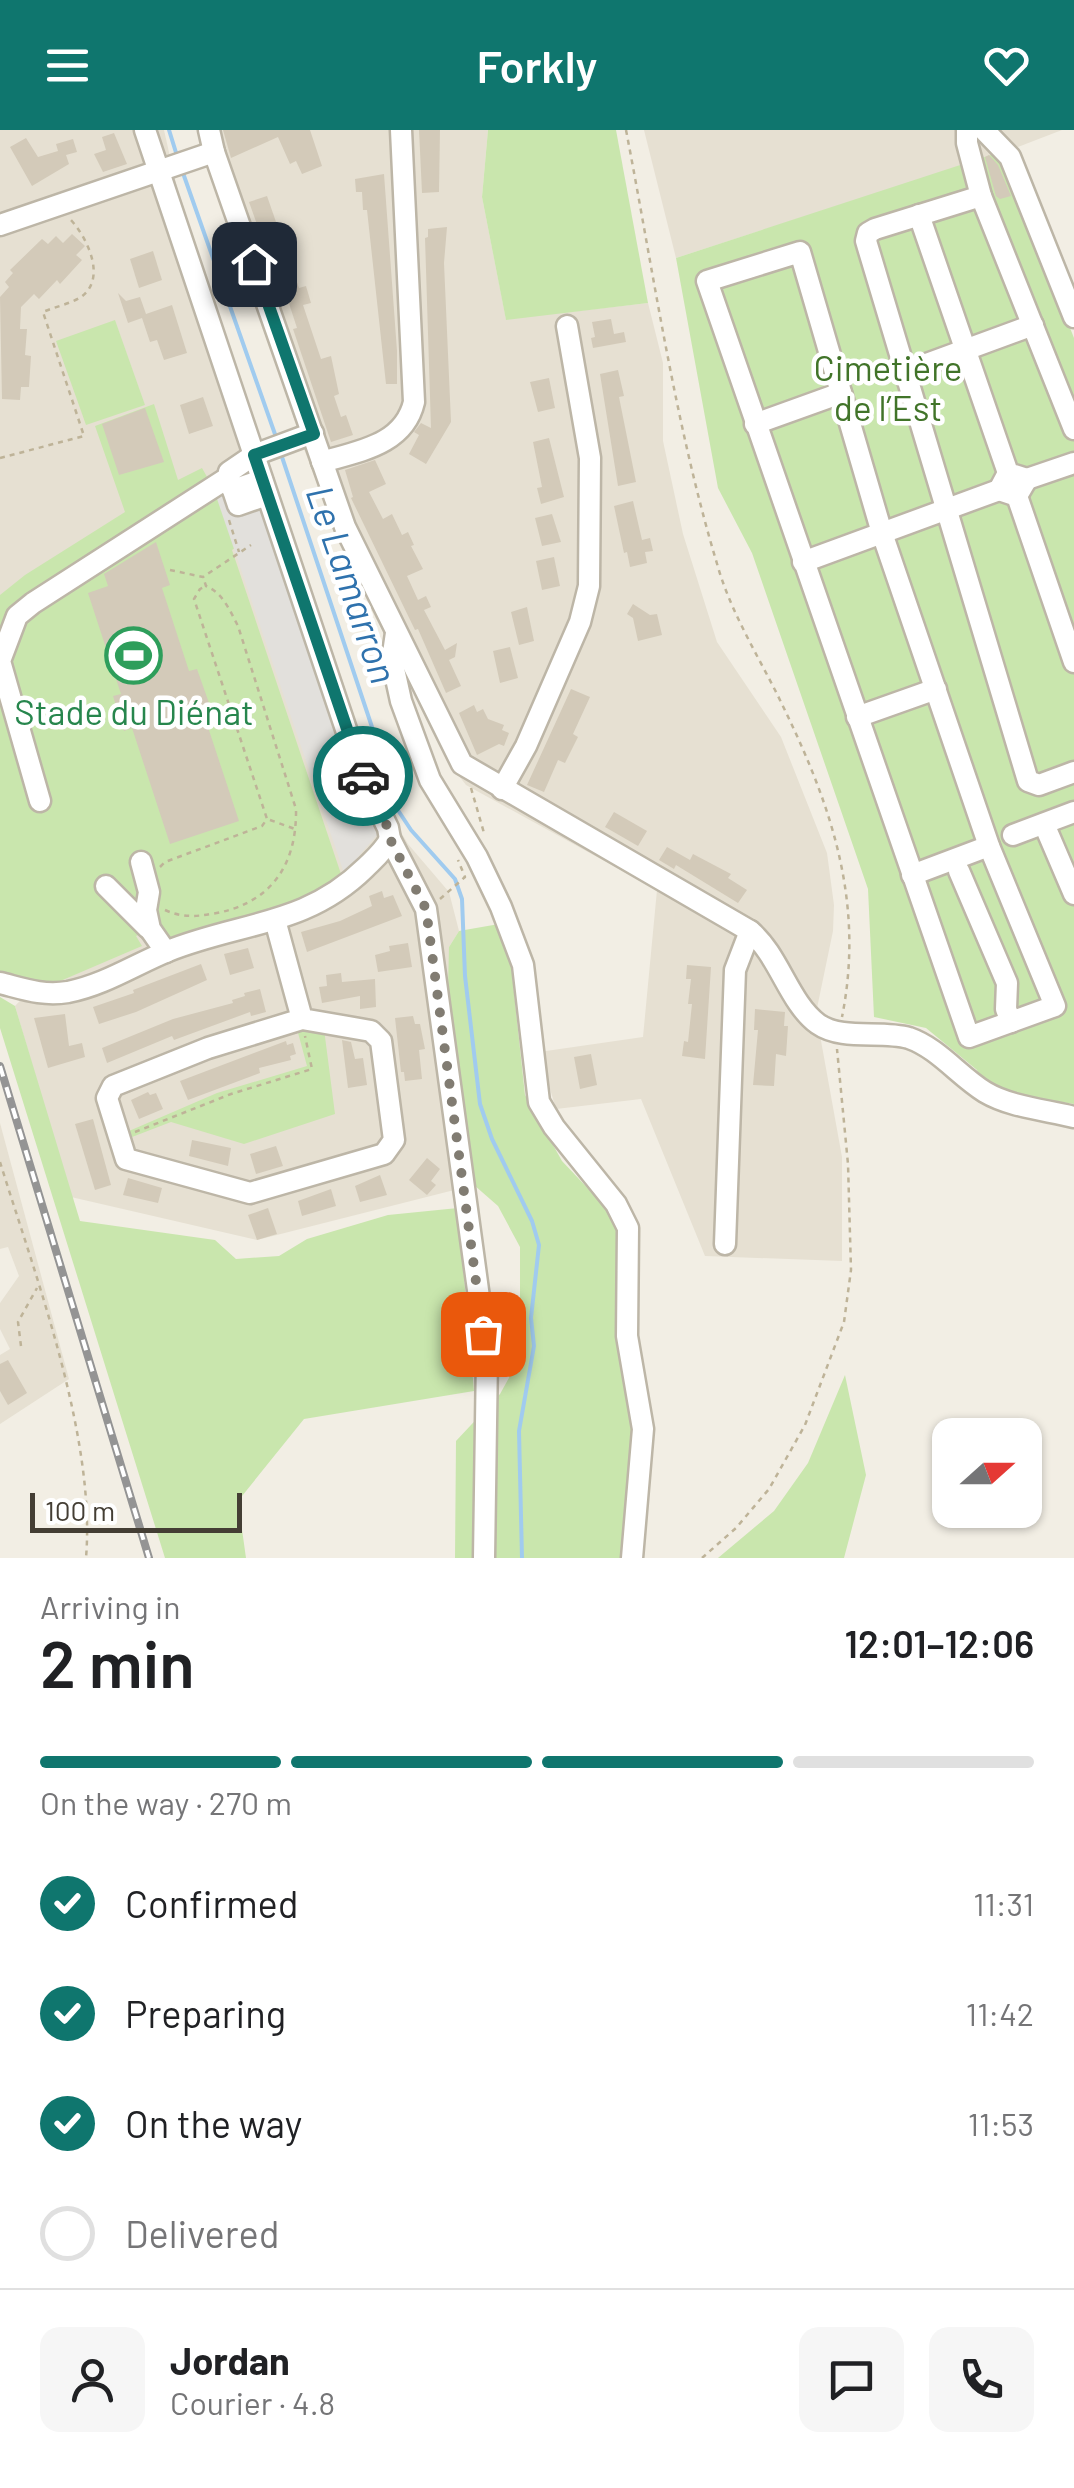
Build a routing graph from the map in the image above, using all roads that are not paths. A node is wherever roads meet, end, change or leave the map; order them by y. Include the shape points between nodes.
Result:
1 (145, 130) edge
2 (209, 130) edge
3 (401, 130) edge
4 (967, 130) edge
5 (984, 130) edge
6 (185, 162) junction
7 (981, 196) junction
8 (918, 216) junction
9 (3, 219) edge
10 (1067, 280) edge
11 (1074, 317) edge
12 (567, 326) dead end
13 (1033, 326) junction
14 (966, 350) junction
15 (905, 372) junction
16 (841, 393) junction
17 (755, 424) junction
18 (1074, 429) edge
19 (314, 434) junction
20 (261, 453) junction
21 (322, 462) junction
22 (1074, 463) edge
23 (231, 484) junction
24 (1013, 485) junction
25 (264, 488) junction
26 (946, 510) junction
27 (882, 533) junction
28 (803, 562) junction
29 (396, 633) junction
30 (1074, 662) edge
31 (936, 689) junction
32 (857, 717) junction
33 (1074, 772) edge
34 (502, 789) junction
35 (40, 801) dead end
36 (1074, 812) edge
37 (1044, 824) junction
38 (1013, 834) dead end
39 (390, 839) junction
40 (990, 846) junction
41 (141, 862) dead end
42 (960, 872) dead end
43 (912, 875) junction
44 (106, 886) dead end
45 (1074, 894) edge
46 (275, 920) junction
47 (150, 929) junction
48 (750, 931) junction
49 (166, 952) junction
50 (0, 983) edge
51 (302, 1019) junction
52 (1011, 1022) junction
53 (1074, 1117) edge
54 (725, 1244) dead end
55 (484, 1558) edge
56 (632, 1558) edge

1 - 6 street
2 - 6 street
3 - 21 street via 414,402 398,433
4 - 7 street
5 - 10 street via 1010,157
6 - 9 street
6 - 19 street
6 - 20 street
7 - 8 street
7 - 13 street
8 - 14 street
8 - 15 street via 874,229 866,240
10 - 11 street
12 - 34 street via 590,458 589,586 572,640
13 - 14 street
13 - 18 street
14 - 15 street
14 - 24 street
15 - 26 street
16 - 17 street
16 - 17 street via 800,252 708,281
16 - 27 street
17 - 28 street
19 - 20 street
19 - 21 street
20 - 23 street via 229,472
20 - 25 street
21 - 29 street
22 - 24 street
23 - 25 street via 238,505
23 - 35 street via 17,616 0,661
24 - 26 street
24 - 30 street
25 - 39 street via 360,771
26 - 27 street
26 - 33 street via 1028,782 1039,785
27 - 28 street
27 - 31 street
28 - 32 street
29 - 34 street via 455,753 470,772
29 - 56 street via 392,660 401,701 430,780 502,907 523,966 539,1102 628,1228 627,1336 643,1429
31 - 32 street
31 - 40 street
32 - 43 street
34 - 48 street
36 - 37 street
37 - 38 street
37 - 45 street
39 - 46 street via 332,896
39 - 55 street via 426,909 486,1356
40 - 43 street
40 - 52 street via 1056,1006
41 - 47 street via 150,885
42 - 52 street via 1007,984
43 - 52 street via 969,1038
44 - 47 street
46 - 49 street
46 - 51 street
47 - 49 street
48 - 53 street via 820,1025 912,1039 985,1092
48 - 54 street via 735,970
49 - 50 street via 68,992 40,994
51 - 51 street via 113,1086 107,1098 126,1159 250,1193 384,1154 394,1140 381,1041 371,1031

